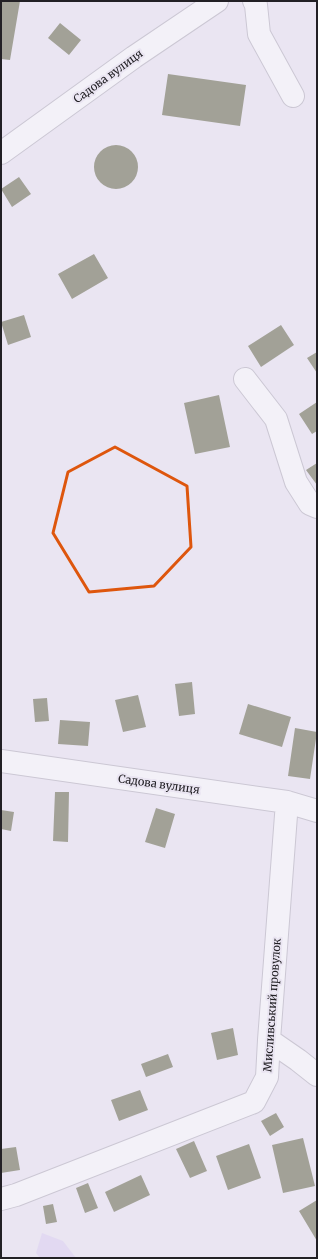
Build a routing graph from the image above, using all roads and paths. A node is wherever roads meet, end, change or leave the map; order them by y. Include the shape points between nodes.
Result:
1 (217, 1) edge
2 (254, 1) edge
3 (293, 96) dead end
4 (3, 150) edge
5 (245, 379) dead end
6 (317, 507) edge
7 (1, 761) edge
8 (287, 802) junction
9 (317, 811) edge
10 (269, 1040) junction
11 (317, 1075) edge
12 (1, 1199) edge

1 - 4 street, Садова вулиця
2 - 3 street via 259,34
5 - 6 street via 276,419 296,482 310,504
7 - 8 street, Садова вулиця
8 - 9 street, Садова вулиця
8 - 10 street, Мисливський провулок
10 - 11 street
10 - 12 street, Мисливський провулок via 267,1077 254,1102

